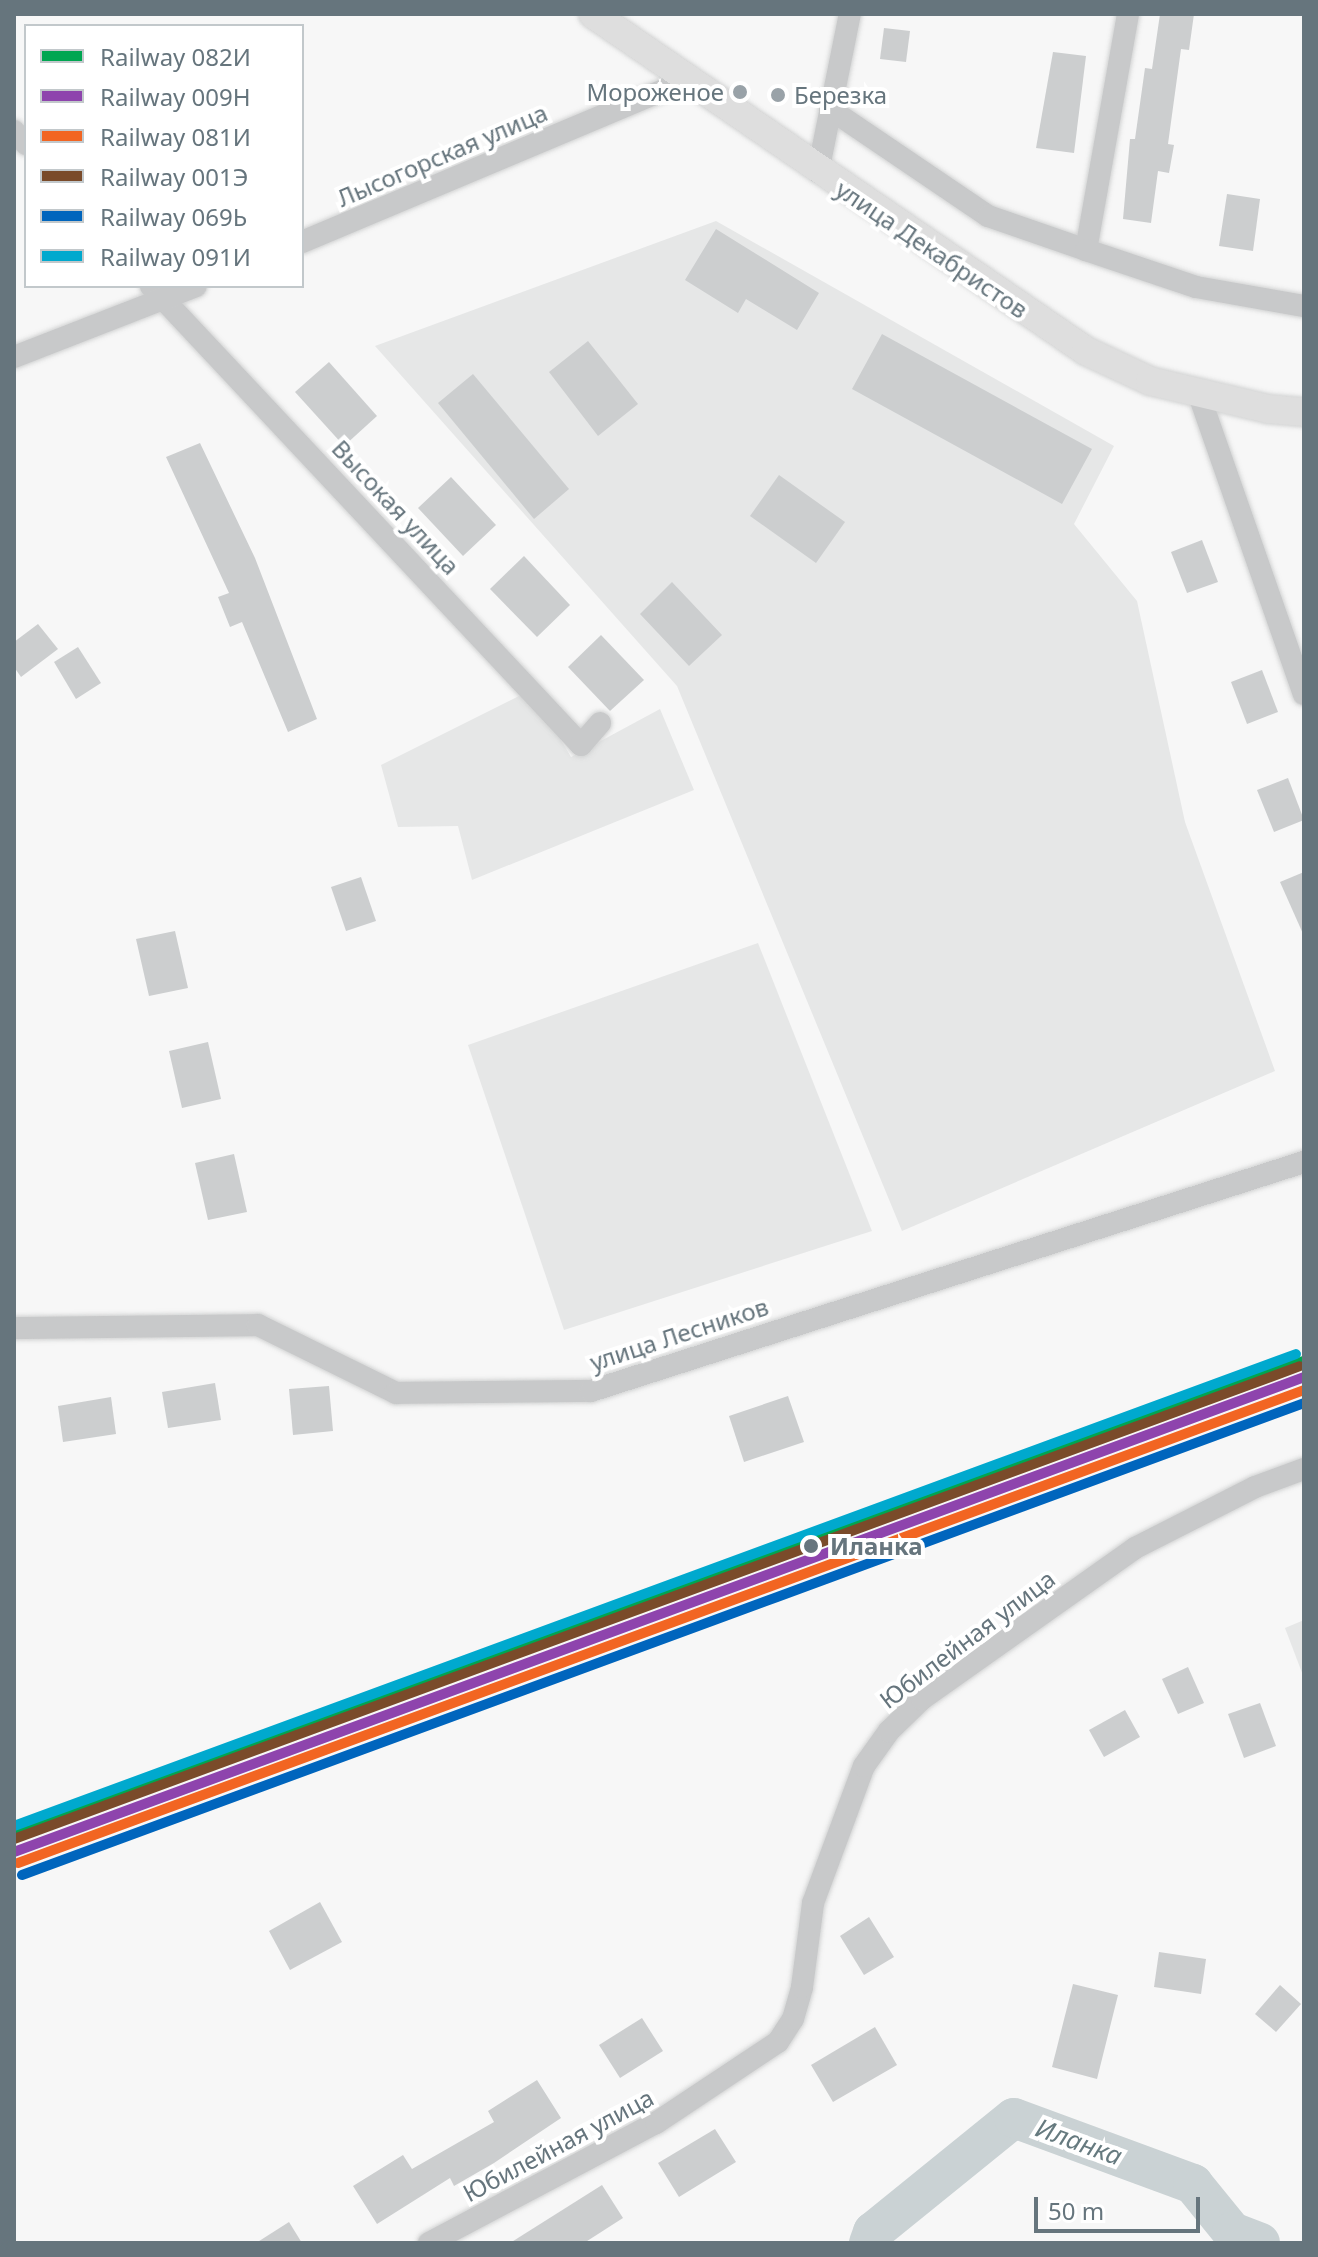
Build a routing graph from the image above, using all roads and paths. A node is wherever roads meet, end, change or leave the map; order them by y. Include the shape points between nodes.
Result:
1 (593, 14) edge
2 (850, 14) edge
3 (1128, 14) edge
4 (690, 79) junction
5 (830, 109) junction
6 (818, 172) junction
7 (304, 241) edge
8 (1086, 250) junction
9 (183, 288) edge
10 (158, 292) edge
11 (1304, 306) edge
12 (14, 357) edge
13 (1198, 392) junction
14 (1304, 412) edge
15 (1304, 694) edge
16 (600, 723) dead end
17 (1304, 1162) edge
18 (14, 1328) edge
19 (1304, 1469) edge
20 (429, 2243) edge

1 - 4 main road, улица Декабристов
2 - 5 street
3 - 8 street
4 - 6 main road, улица Декабристов
4 - 7 street, Лысогорская улица
5 - 6 street
5 - 8 street via 988,216
6 - 13 main road, улица Декабристов via 1086,351 1150,381
8 - 11 street via 1196,287
9 - 10 street
10 - 12 street
10 - 16 street, Высокая улица via 581,745
13 - 14 main road, улица Декабристов
13 - 15 street
17 - 18 street, улица Лесников via 591,1391 396,1393 258,1325
19 - 20 street, Юбилейная улица via 1255,1487 1135,1548 922,1699 889,1731 864,1766 813,1903 793,2019 778,2042 656,2123

